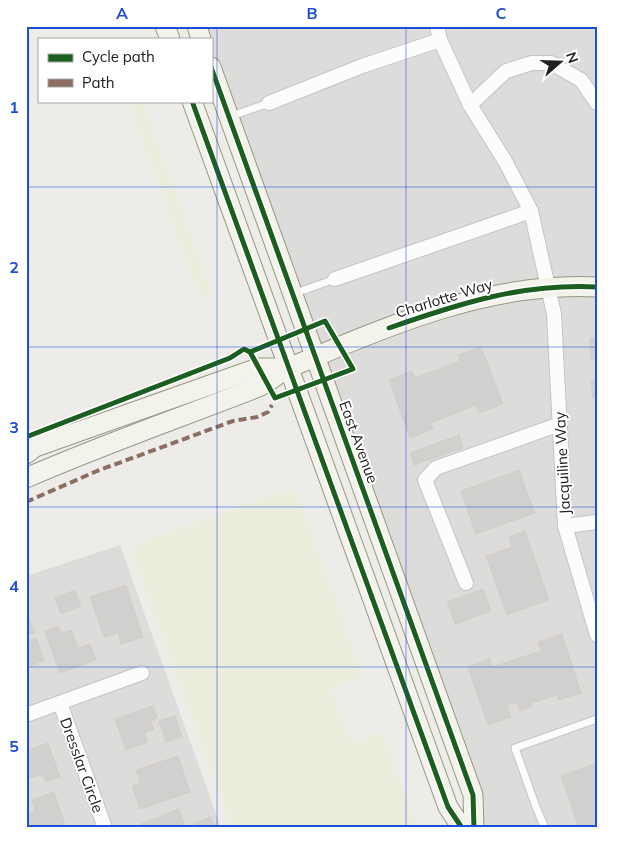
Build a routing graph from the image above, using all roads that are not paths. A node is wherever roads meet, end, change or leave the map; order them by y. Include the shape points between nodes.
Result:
1 (165, 26) edge
2 (197, 26) edge
3 (438, 33) edge
4 (170, 38) edge
5 (201, 38) edge
6 (212, 70) edge
7 (192, 102) edge
8 (269, 103) joint
9 (597, 103) edge
10 (470, 105) junction
11 (229, 117) junction
12 (531, 211) junction
13 (335, 279) joint
14 (597, 286) edge
15 (546, 288) junction
16 (292, 294) junction
17 (314, 357) junction
18 (288, 368) junction
19 (560, 424) junction
20 (26, 454) edge
21 (26, 478) edge
22 (597, 522) edge
23 (565, 526) junction
24 (466, 583) dead end
25 (597, 635) edge
26 (142, 673) dead end
27 (60, 703) junction
28 (26, 715) edge
29 (597, 719) edge
30 (105, 828) edge
31 (462, 828) edge
32 (474, 828) edge
33 (546, 828) edge

1 - 4 main road
2 - 5 main road
3 - 8 street
3 - 10 street, Jacquiline Way
6 - 11 main road, East Avenue
7 - 18 main road
8 - 11 lane
9 - 10 street via 581,80 551,63 532,63 506,71
10 - 12 street, Jacquiline Way
11 - 16 main road, East Avenue
12 - 13 street
12 - 15 street, Jacquiline Way
13 - 16 lane
14 - 15 main road, Charlotte Way
15 - 17 main road, Charlotte Way via 504,292 458,304
15 - 19 street, Jacquiline Way via 554,314
16 - 17 main road, East Avenue
17 - 18 main road, Charlotte Way
17 - 32 main road, East Avenue via 474,795
18 - 20 main road, Charlotte Way via 258,368 35,447
18 - 21 main road, Charlotte Way via 258,387
18 - 31 main road via 448,807
19 - 23 street, Jacquiline Way
19 - 24 street via 436,468 425,480
22 - 23 street
23 - 25 street, Jacquiline Way
26 - 27 street
27 - 28 street
27 - 30 street, Dresslar Circle
29 - 33 lane via 514,748

